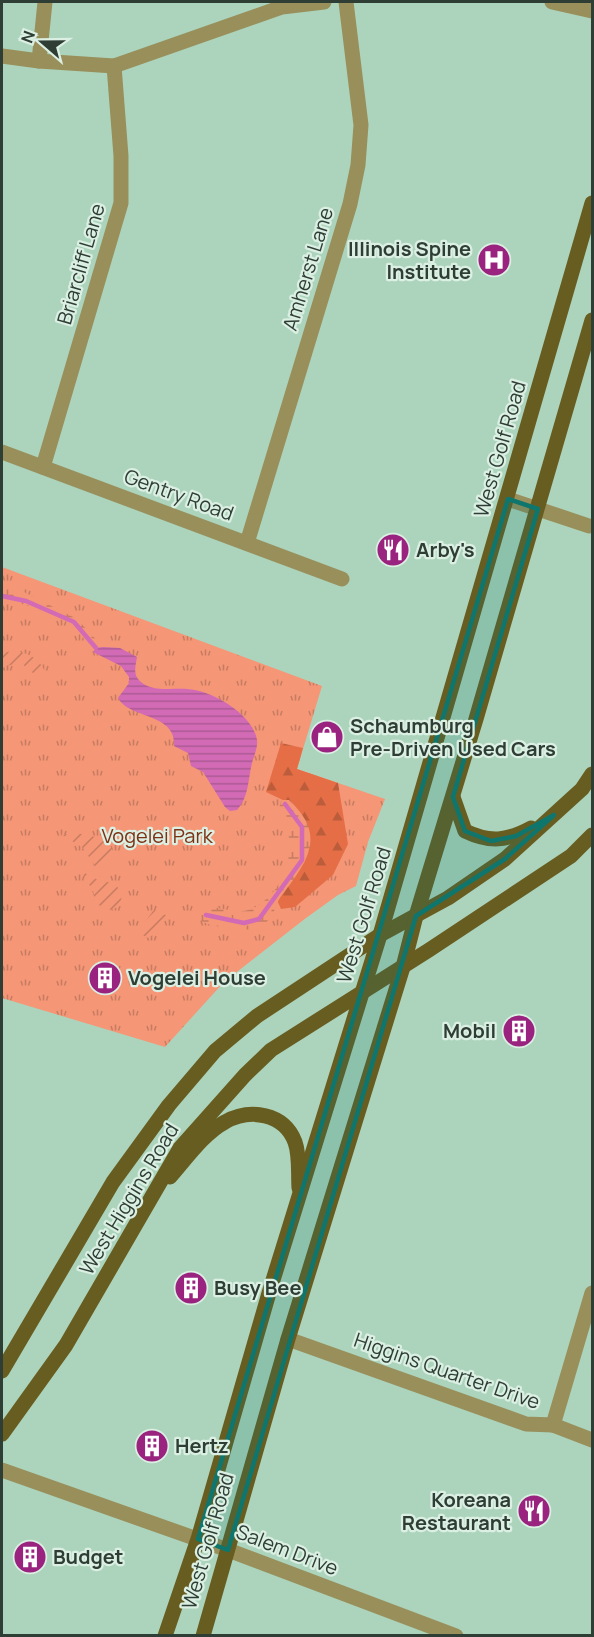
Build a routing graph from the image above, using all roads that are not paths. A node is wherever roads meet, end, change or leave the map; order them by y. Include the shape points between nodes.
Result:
1 (45, 2) edge
2 (324, 2) edge
3 (346, 2) edge
4 (552, 2) edge
5 (282, 4) edge
6 (592, 11) edge
7 (2, 56) edge
8 (39, 62) junction
9 (114, 66) junction
10 (592, 203) edge
11 (592, 320) edge
12 (2, 452) edge
13 (43, 467) junction
14 (508, 499) junction
15 (538, 509) junction
16 (589, 526) dead end
17 (247, 543) junction
18 (342, 579) dead end
19 (592, 774) edge
20 (453, 797) junction
21 (555, 815) junction
22 (592, 835) edge
23 (416, 916) junction
24 (380, 935) junction
25 (403, 967) junction
26 (362, 993) junction
27 (155, 1192) junction
28 (299, 1197) junction
29 (592, 1293) edge
30 (288, 1339) junction
31 (2, 1371) edge
32 (553, 1425) junction
33 (2, 1434) edge
34 (592, 1440) edge
35 (2, 1470) edge
36 (198, 1539) junction
37 (228, 1550) junction
38 (165, 1635) edge
39 (203, 1635) edge
40 (456, 1635) edge

1 - 8 street
2 - 5 street
3 - 17 street, Amherst Lane via 361,124 358,165 350,204
4 - 6 street
5 - 9 street
7 - 8 street
8 - 9 street
9 - 13 street, Briarcliff Lane via 121,204
10 - 14 main road, West Golf Road
11 - 15 main road, West Golf Road
12 - 13 street, Gentry Road
13 - 17 street, Gentry Road
14 - 15 street
14 - 24 main road, West Golf Road
15 - 16 street
15 - 20 main road, West Golf Road
17 - 18 street, Gentry Road
19 - 21 main road, West Higgins Road
20 - 21 main road via 465,831 491,841 516,836
20 - 23 main road, West Golf Road
21 - 23 main road, West Higgins Road via 505,859
22 - 25 main road, West Higgins Road via 571,856
23 - 24 main road, West Higgins Road
23 - 25 main road, West Golf Road
24 - 26 main road, West Golf Road
24 - 31 main road, West Higgins Road via 257,1016 215,1051 168,1105 113,1182
25 - 26 main road, West Higgins Road
25 - 30 main road, West Golf Road
26 - 27 main road, West Higgins Road via 272,1050 245,1075 180,1148
26 - 28 main road, West Golf Road
27 - 28 main road via 215,1130 234,1118 254,1113 272,1118 292,1136
27 - 33 main road, West Higgins Road via 66,1345
28 - 36 main road, West Golf Road
29 - 32 street
30 - 32 street, Higgins Quarter Drive via 526,1424
30 - 37 main road, West Golf Road
32 - 34 street, Higgins Quarter Drive
35 - 36 street, Salem Drive
36 - 37 street, Salem Drive
36 - 38 main road, West Golf Road
37 - 39 main road, West Golf Road
37 - 40 street, Salem Drive

